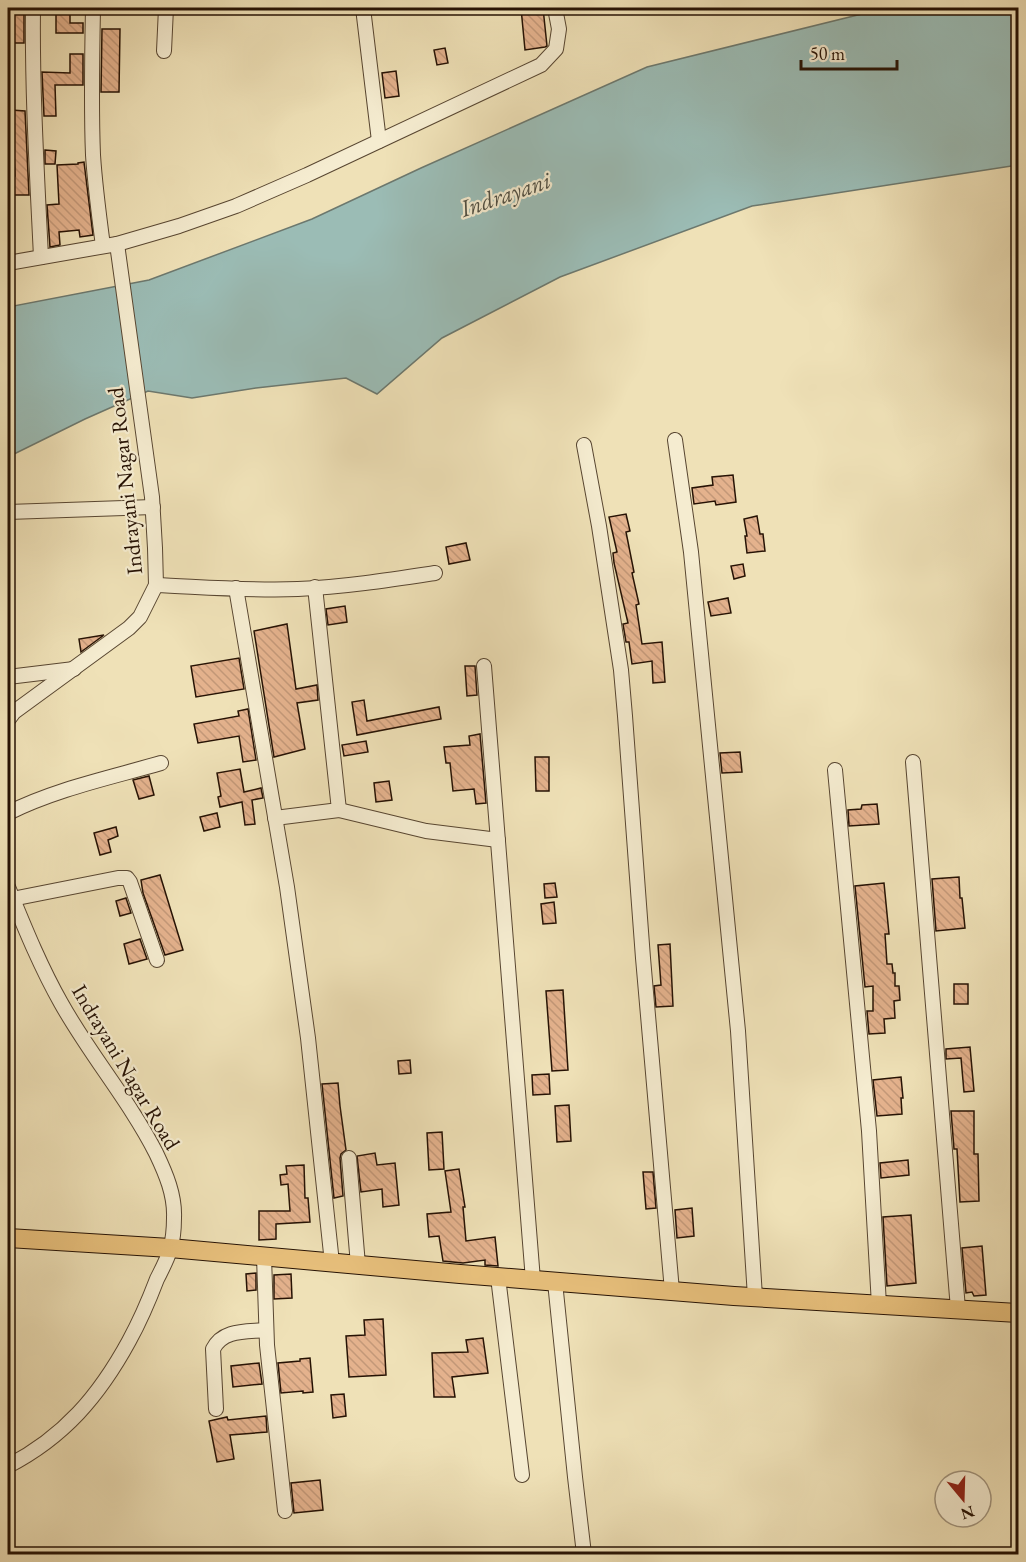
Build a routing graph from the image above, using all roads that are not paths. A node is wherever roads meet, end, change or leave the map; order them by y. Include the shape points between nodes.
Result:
1 (33, 8) edge
2 (93, 8) edge
3 (166, 8) edge
4 (363, 8) edge
5 (555, 8) edge
6 (164, 51) dead end
7 (379, 141) junction
8 (110, 245) junction
9 (41, 257) junction
10 (8, 263) edge
11 (675, 440) dead end
12 (584, 445) dead end
13 (152, 502) junction
14 (8, 512) edge
15 (435, 573) dead end
16 (156, 585) junction
17 (315, 587) junction
18 (236, 588) junction
19 (484, 666) dead end
20 (74, 669) junction
21 (8, 677) edge
22 (8, 720) edge
23 (913, 762) dead end
24 (161, 763) dead end
25 (835, 770) dead end
26 (339, 810) junction
27 (8, 813) edge
28 (275, 818) junction
29 (498, 840) junction
30 (10, 893) edge
31 (157, 960) dead end
32 (349, 1158) dead end
33 (8, 1238) edge
34 (170, 1248) junction
35 (264, 1257) junction
36 (332, 1263) junction
37 (358, 1265) junction
38 (498, 1277) junction
39 (533, 1280) junction
40 (555, 1282) junction
41 (672, 1291) junction
42 (756, 1297) junction
43 (879, 1305) junction
44 (958, 1309) junction
45 (1018, 1313) edge
46 (266, 1330) junction
47 (216, 1409) dead end
48 (8, 1466) edge
49 (522, 1475) dead end
50 (285, 1511) dead end
51 (584, 1554) edge

1 - 9 street
2 - 8 street, Indrayani Nagar Road via 93,157 96,196
3 - 6 street
4 - 7 street
5 - 7 street via 559,29 556,49 541,65
7 - 8 street via 236,206
8 - 9 street
8 - 13 street, Indrayani Nagar Road via 119,262
9 - 10 street
11 - 42 street via 691,552 738,1031
12 - 41 street via 609,584 625,716
13 - 14 street
13 - 16 street, Indrayani Nagar Road
15 - 17 street
16 - 18 street
16 - 20 street, Indrayani Nagar Road via 140,617
17 - 18 street
17 - 26 street
18 - 28 street
19 - 29 street
20 - 21 street
20 - 22 street, Indrayani Nagar Road
23 - 44 street
24 - 27 street via 53,794
25 - 43 street via 869,1131
26 - 28 street
26 - 29 street via 426,831
28 - 36 street via 308,1038
29 - 39 street
30 - 31 street via 127,878
30 - 34 street, Indrayani Nagar Road via 60,1003 124,1097 162,1166 173,1204
32 - 37 street
33 - 34 main road
34 - 35 main road
34 - 48 street, Indrayani Nagar Road via 136,1329 97,1393 62,1430
35 - 36 main road
35 - 46 street
36 - 37 main road
37 - 38 main road
38 - 39 main road
38 - 49 street
39 - 40 main road
40 - 41 main road
40 - 51 street
41 - 42 main road
42 - 43 main road
43 - 44 main road
44 - 45 main road
46 - 47 street via 230,1334 217,1342 213,1349
46 - 50 street

